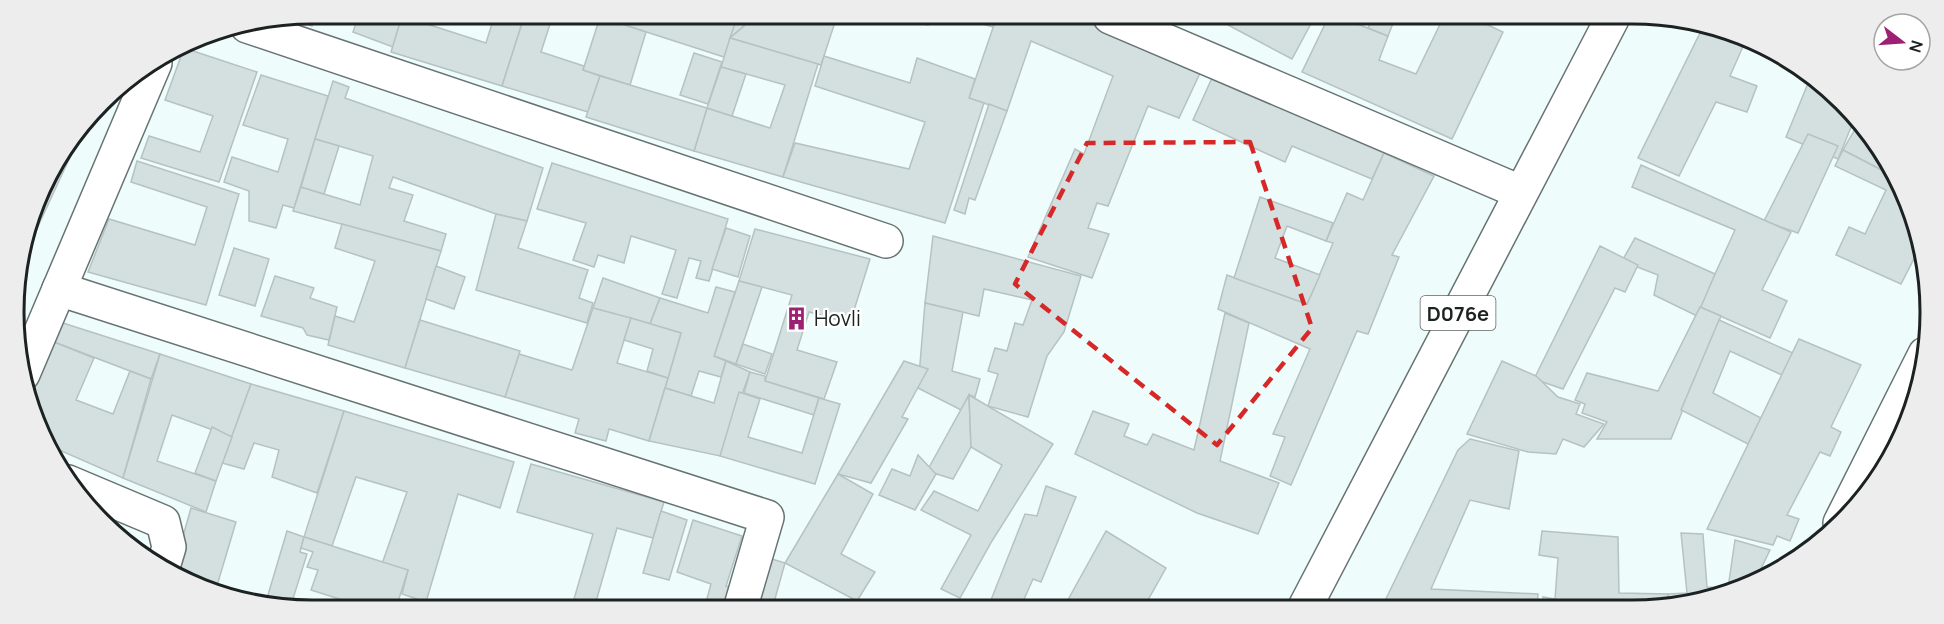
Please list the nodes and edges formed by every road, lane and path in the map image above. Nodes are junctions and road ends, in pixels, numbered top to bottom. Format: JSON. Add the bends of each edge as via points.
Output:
{"nodes":[{"id":1,"x":1126,"y":24,"type":"edge"},
{"id":2,"x":1609,"y":24,"type":"edge"},
{"id":3,"x":258,"y":30,"type":"edge"},
{"id":4,"x":150,"y":74,"type":"edge"},
{"id":5,"x":1520,"y":192,"type":"junction"},
{"id":6,"x":886,"y":241,"type":"dead end"},
{"id":7,"x":59,"y":289,"type":"junction"},
{"id":8,"x":28,"y":361,"type":"edge"},
{"id":9,"x":1911,"y":382,"type":"edge"},
{"id":10,"x":86,"y":489,"type":"edge"},
{"id":11,"x":1854,"y":495,"type":"edge"},
{"id":12,"x":165,"y":559,"type":"edge"},
{"id":13,"x":743,"y":600,"type":"edge"},
{"id":14,"x":1309,"y":600,"type":"edge"}],
"edges":[{"from":1,"to":5,"type":"street"},
{"from":2,"to":5,"type":"street","number":"D076e"},
{"from":3,"to":6,"type":"street"},
{"from":4,"to":7,"type":"street"},
{"from":5,"to":14,"type":"street","number":"D076e"},
{"from":7,"to":8,"type":"street"},
{"from":7,"to":13,"type":"street","via":[[767,517]]},
{"from":9,"to":11,"type":"street"},
{"from":10,"to":12,"type":"street","via":[[164,522],[169,547]]}]}
